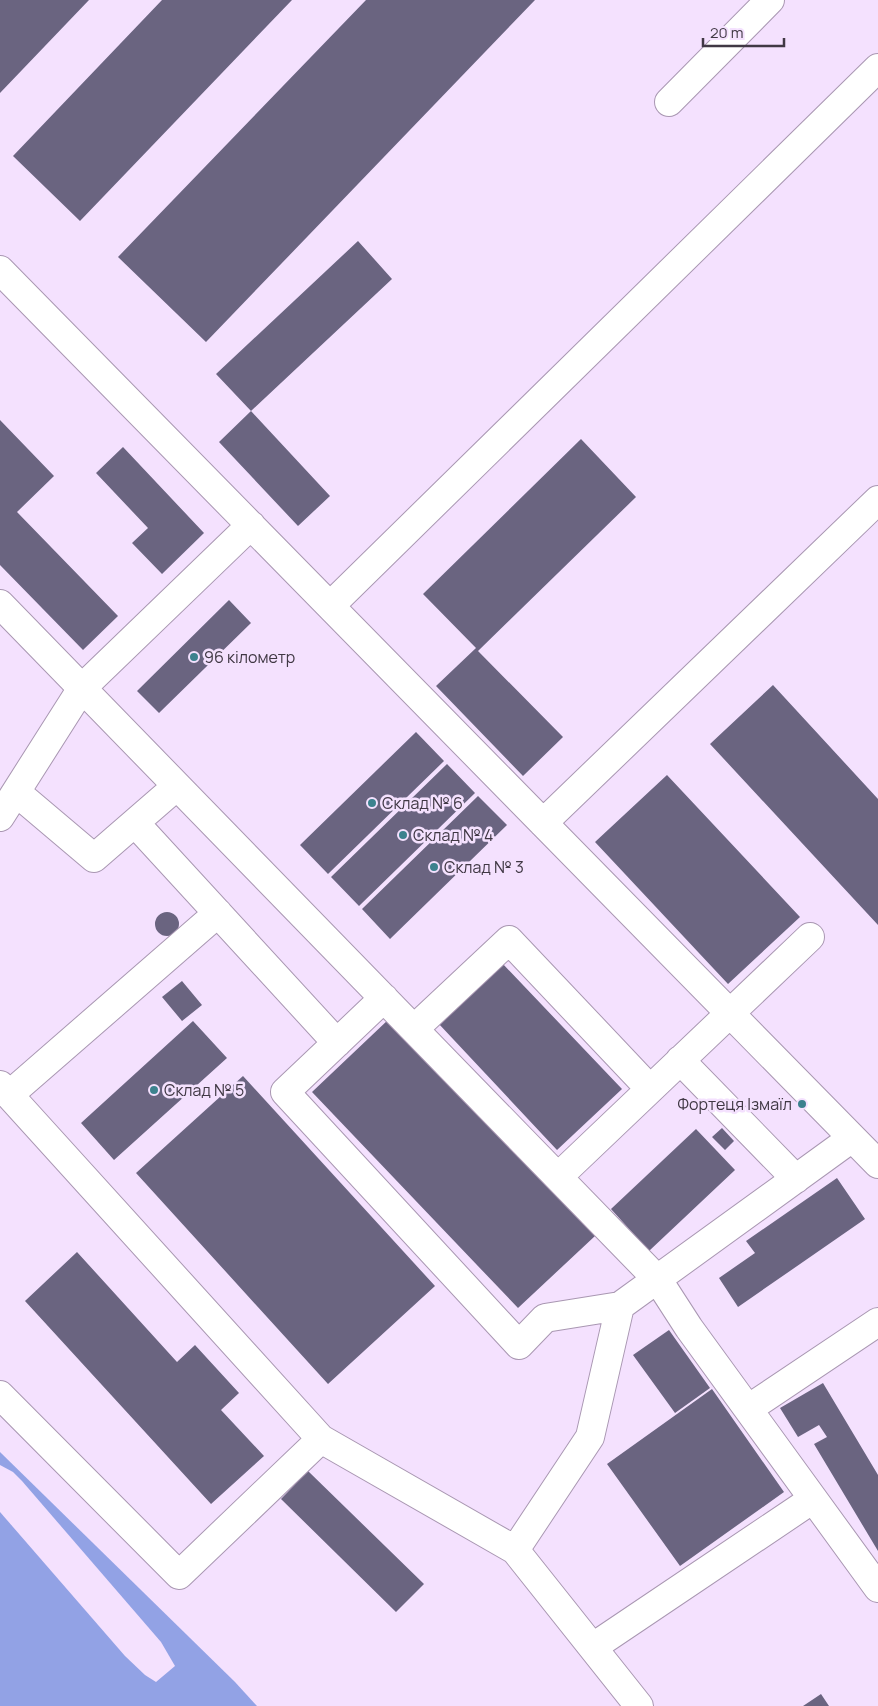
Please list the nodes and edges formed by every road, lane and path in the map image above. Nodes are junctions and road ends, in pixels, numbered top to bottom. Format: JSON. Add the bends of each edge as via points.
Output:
{"nodes":[{"id":1,"x":770,"y":0,"type":"edge"},
{"id":2,"x":878,"y":68,"type":"edge"},
{"id":3,"x":670,"y":102,"type":"dead end"},
{"id":4,"x":0,"y":270,"type":"edge"},
{"id":5,"x":878,"y":500,"type":"edge"},
{"id":6,"x":251,"y":526,"type":"junction"},
{"id":7,"x":0,"y":604,"type":"edge"},
{"id":8,"x":330,"y":606,"type":"junction"},
{"id":9,"x":82,"y":688,"type":"junction"},
{"id":10,"x":177,"y":786,"type":"junction"},
{"id":11,"x":16,"y":792,"type":"junction"},
{"id":12,"x":0,"y":818,"type":"edge"},
{"id":13,"x":135,"y":823,"type":"junction"},
{"id":14,"x":543,"y":823,"type":"junction"},
{"id":15,"x":218,"y":913,"type":"junction"},
{"id":16,"x":810,"y":937,"type":"dead end"},
{"id":17,"x":384,"y":998,"type":"junction"},
{"id":18,"x":730,"y":1013,"type":"junction"},
{"id":19,"x":414,"y":1029,"type":"junction"},
{"id":20,"x":337,"y":1043,"type":"junction"},
{"id":21,"x":680,"y":1060,"type":"junction"},
{"id":22,"x":650,"y":1089,"type":"junction"},
{"id":23,"x":5,"y":1090,"type":"edge"},
{"id":24,"x":852,"y":1138,"type":"junction"},
{"id":25,"x":878,"y":1164,"type":"edge"},
{"id":26,"x":558,"y":1177,"type":"junction"},
{"id":27,"x":796,"y":1178,"type":"junction"},
{"id":28,"x":658,"y":1280,"type":"junction"},
{"id":29,"x":620,"y":1306,"type":"junction"},
{"id":30,"x":878,"y":1322,"type":"edge"},
{"id":31,"x":0,"y":1395,"type":"edge"},
{"id":32,"x":748,"y":1409,"type":"junction"},
{"id":33,"x":321,"y":1439,"type":"junction"},
{"id":34,"x":813,"y":1499,"type":"junction"},
{"id":35,"x":515,"y":1550,"type":"junction"},
{"id":36,"x":878,"y":1588,"type":"edge"},
{"id":37,"x":593,"y":1647,"type":"junction"},
{"id":38,"x":639,"y":1706,"type":"edge"}],
"edges":[{"from":1,"to":3,"type":"street"},
{"from":2,"to":8,"type":"street"},
{"from":4,"to":6,"type":"street"},
{"from":5,"to":14,"type":"street"},
{"from":6,"to":8,"type":"street"},
{"from":6,"to":9,"type":"street"},
{"from":7,"to":9,"type":"street"},
{"from":8,"to":14,"type":"street"},
{"from":9,"to":10,"type":"street"},
{"from":9,"to":11,"type":"street"},
{"from":10,"to":13,"type":"street"},
{"from":10,"to":17,"type":"street"},
{"from":11,"to":12,"type":"street"},
{"from":11,"to":13,"type":"street","via":[[94,858]]},
{"from":13,"to":15,"type":"street"},
{"from":14,"to":18,"type":"street"},
{"from":15,"to":20,"type":"street"},
{"from":15,"to":23,"type":"street"},
{"from":16,"to":18,"type":"street"},
{"from":17,"to":19,"type":"street"},
{"from":17,"to":20,"type":"street"},
{"from":18,"to":21,"type":"street"},
{"from":18,"to":24,"type":"street"},
{"from":19,"to":22,"type":"street","via":[[509,940]]},
{"from":19,"to":26,"type":"street"},
{"from":20,"to":29,"type":"street","via":[[285,1092],[519,1345],[545,1318]]},
{"from":21,"to":22,"type":"street"},
{"from":21,"to":27,"type":"street"},
{"from":22,"to":26,"type":"street"},
{"from":23,"to":33,"type":"street"},
{"from":24,"to":25,"type":"street"},
{"from":24,"to":27,"type":"street"},
{"from":26,"to":28,"type":"street"},
{"from":27,"to":28,"type":"street"},
{"from":28,"to":29,"type":"street"},
{"from":28,"to":32,"type":"street"},
{"from":29,"to":35,"type":"street","via":[[590,1437]]},
{"from":30,"to":32,"type":"street"},
{"from":31,"to":33,"type":"street","via":[[178,1575]]},
{"from":32,"to":34,"type":"street"},
{"from":33,"to":35,"type":"street"},
{"from":34,"to":36,"type":"street"},
{"from":34,"to":37,"type":"street"},
{"from":35,"to":37,"type":"street"},
{"from":37,"to":38,"type":"street"}]}
